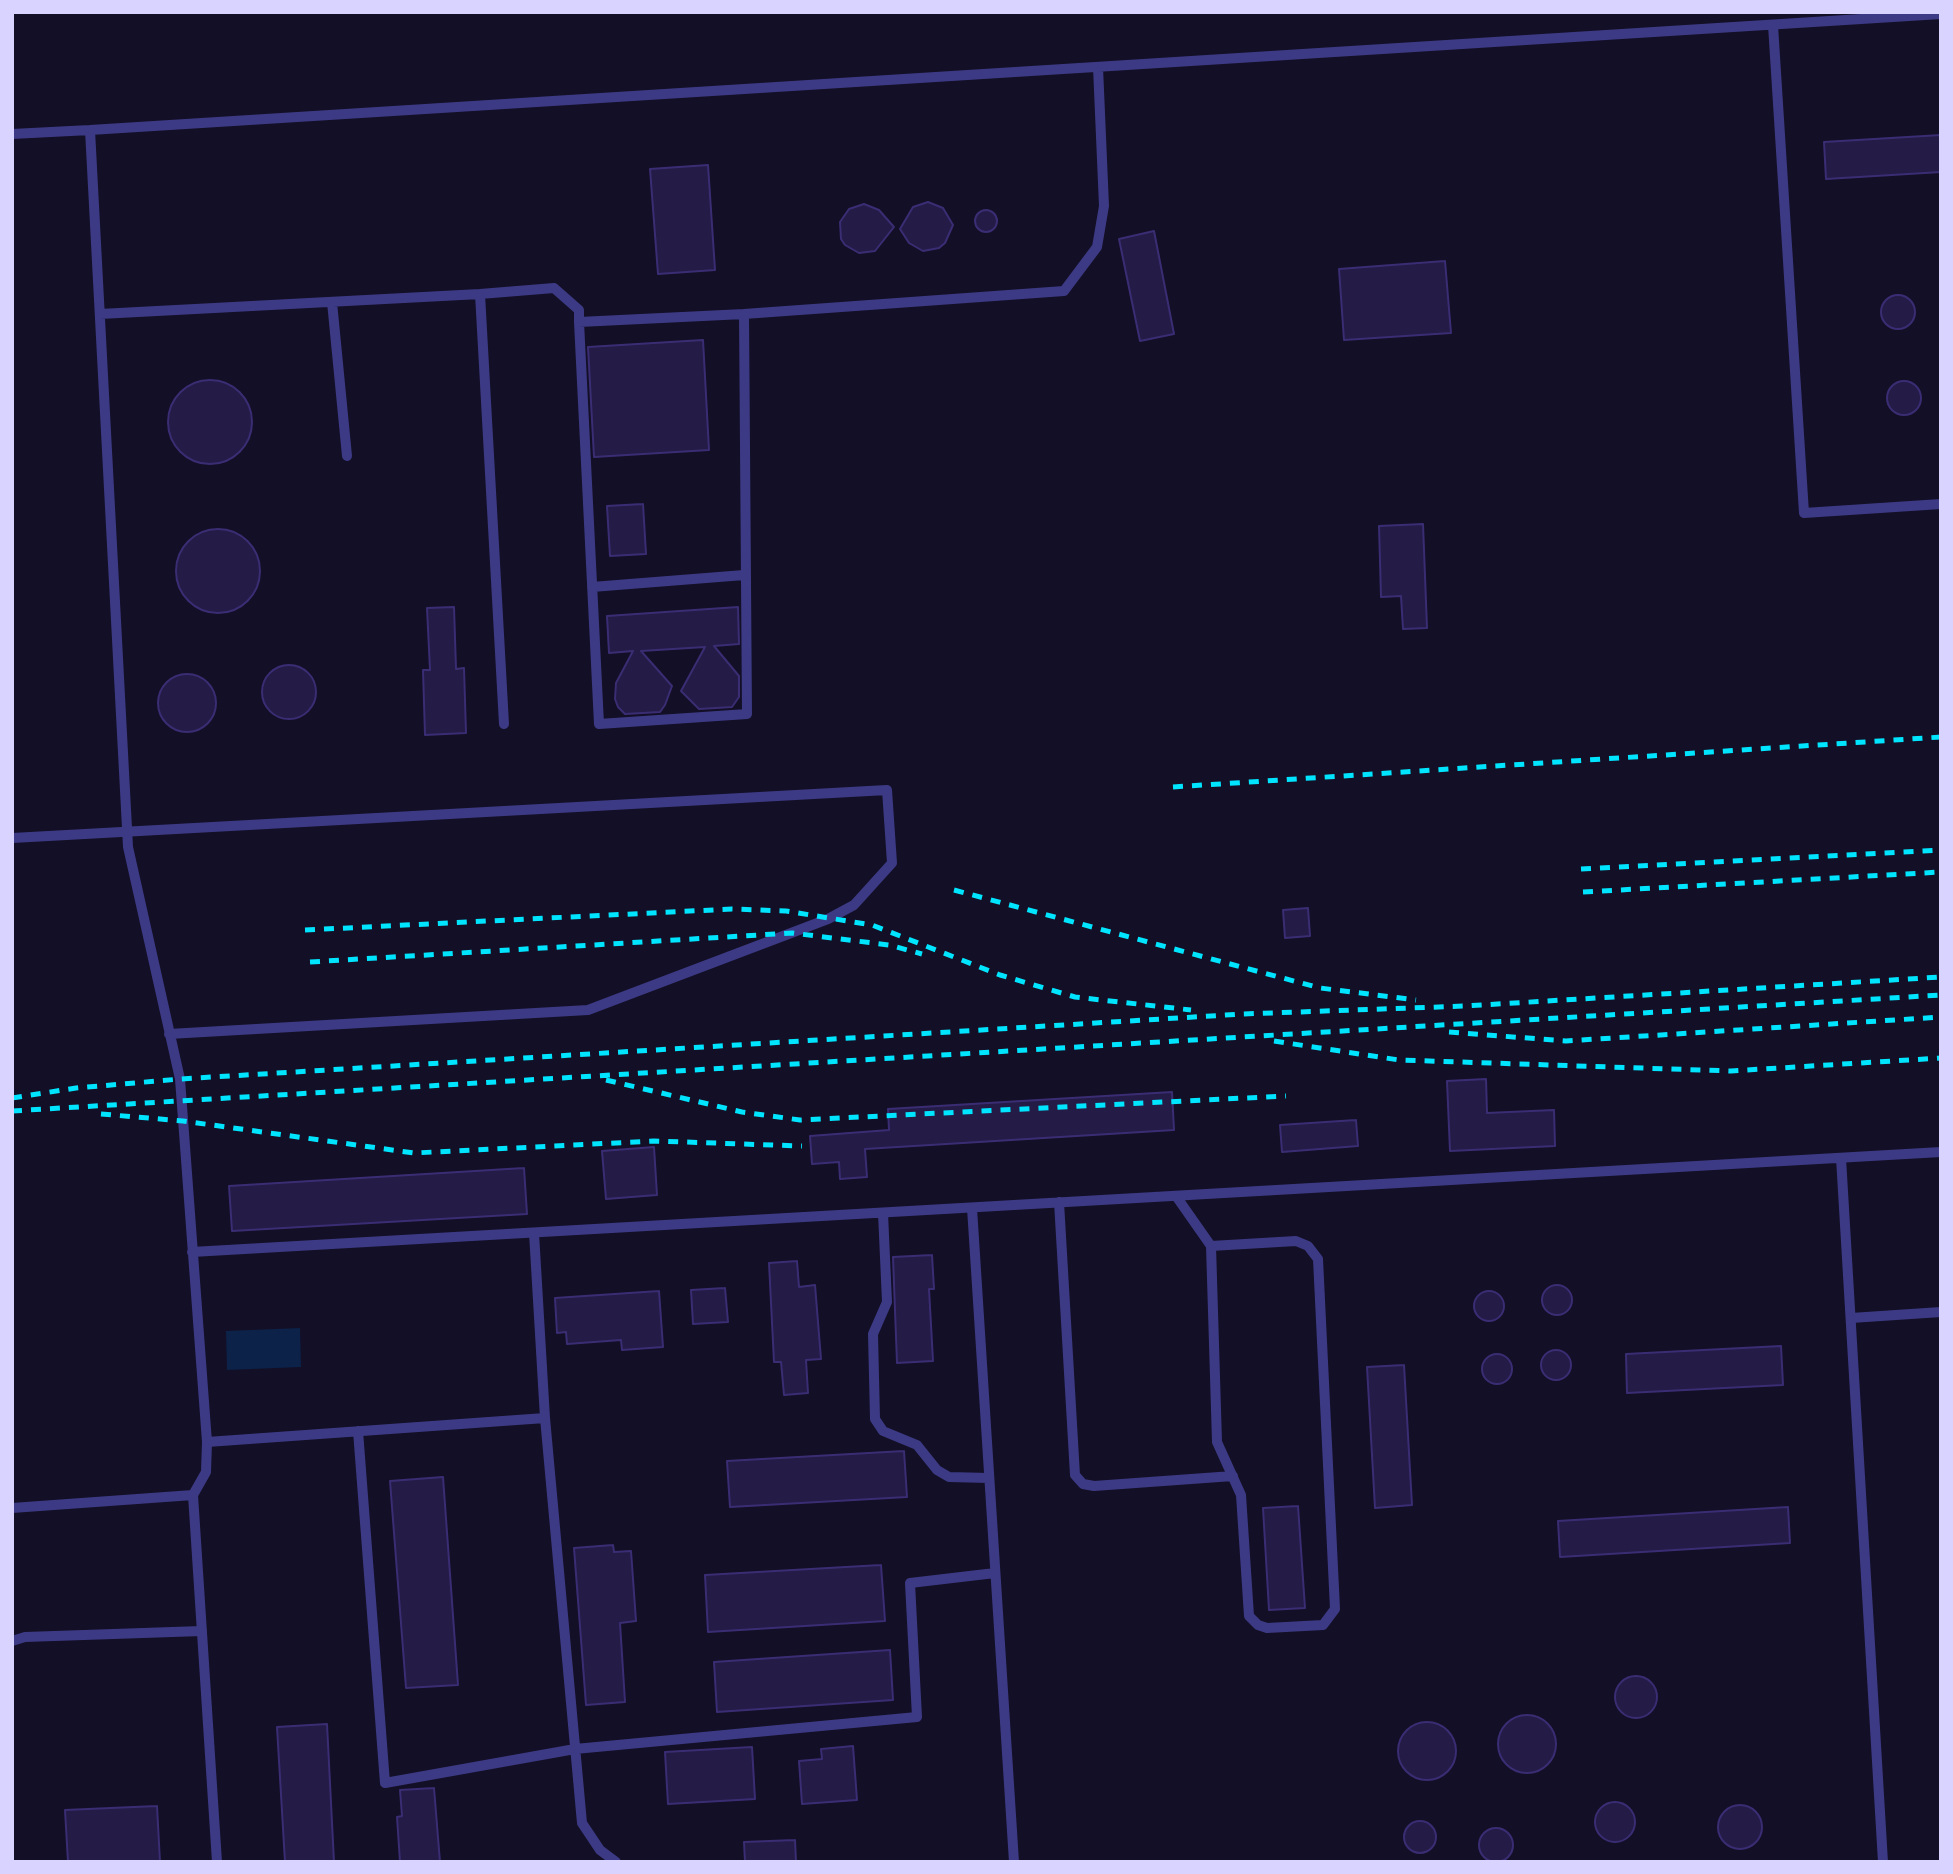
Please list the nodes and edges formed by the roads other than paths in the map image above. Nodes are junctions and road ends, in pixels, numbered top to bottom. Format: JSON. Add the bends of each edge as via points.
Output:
{"nodes":[{"id":1,"x":1941,"y":14,"type":"edge"},
{"id":2,"x":1773,"y":25,"type":"junction"},
{"id":3,"x":1098,"y":67,"type":"junction"},
{"id":4,"x":90,"y":130,"type":"junction"},
{"id":5,"x":12,"y":134,"type":"edge"},
{"id":6,"x":480,"y":293,"type":"junction"},
{"id":7,"x":332,"y":302,"type":"junction"},
{"id":8,"x":100,"y":314,"type":"junction"},
{"id":9,"x":744,"y":314,"type":"junction"},
{"id":10,"x":579,"y":322,"type":"junction"},
{"id":11,"x":347,"y":456,"type":"dead end"},
{"id":12,"x":1941,"y":504,"type":"edge"},
{"id":13,"x":744,"y":575,"type":"junction"},
{"id":14,"x":592,"y":587,"type":"junction"},
{"id":15,"x":504,"y":724,"type":"dead end"},
{"id":16,"x":127,"y":832,"type":"junction"},
{"id":17,"x":12,"y":838,"type":"edge"},
{"id":18,"x":169,"y":1034,"type":"junction"},
{"id":19,"x":1941,"y":1152,"type":"edge"},
{"id":20,"x":1841,"y":1158,"type":"junction"},
{"id":21,"x":1176,"y":1196,"type":"junction"},
{"id":22,"x":1059,"y":1202,"type":"junction"},
{"id":23,"x":972,"y":1208,"type":"junction"},
{"id":24,"x":883,"y":1213,"type":"junction"},
{"id":25,"x":534,"y":1233,"type":"junction"},
{"id":26,"x":1211,"y":1247,"type":"junction"},
{"id":27,"x":192,"y":1252,"type":"junction"},
{"id":28,"x":1941,"y":1312,"type":"edge"},
{"id":29,"x":1851,"y":1318,"type":"junction"},
{"id":30,"x":545,"y":1418,"type":"junction"},
{"id":31,"x":358,"y":1431,"type":"junction"},
{"id":32,"x":207,"y":1442,"type":"junction"},
{"id":33,"x":1233,"y":1476,"type":"junction"},
{"id":34,"x":989,"y":1478,"type":"junction"},
{"id":35,"x":193,"y":1495,"type":"junction"},
{"id":36,"x":12,"y":1508,"type":"edge"},
{"id":37,"x":995,"y":1573,"type":"junction"},
{"id":38,"x":202,"y":1631,"type":"junction"},
{"id":39,"x":12,"y":1642,"type":"edge"},
{"id":40,"x":575,"y":1749,"type":"junction"},
{"id":41,"x":218,"y":1862,"type":"edge"},
{"id":42,"x":616,"y":1862,"type":"edge"},
{"id":43,"x":1014,"y":1862,"type":"edge"},
{"id":44,"x":1883,"y":1862,"type":"edge"}],
"edges":[{"from":1,"to":2,"type":"lane"},
{"from":2,"to":3,"type":"lane"},
{"from":2,"to":12,"type":"lane","via":[[1804,513]]},
{"from":3,"to":4,"type":"lane"},
{"from":3,"to":9,"type":"lane","via":[[1104,206],[1097,247],[1064,291]]},
{"from":4,"to":5,"type":"lane"},
{"from":4,"to":8,"type":"lane"},
{"from":6,"to":7,"type":"lane"},
{"from":6,"to":10,"type":"lane","via":[[554,288],[579,310]]},
{"from":6,"to":15,"type":"lane"},
{"from":7,"to":8,"type":"lane"},
{"from":7,"to":11,"type":"lane"},
{"from":8,"to":16,"type":"lane"},
{"from":9,"to":10,"type":"lane"},
{"from":9,"to":13,"type":"lane"},
{"from":10,"to":14,"type":"lane"},
{"from":13,"to":14,"type":"lane"},
{"from":13,"to":14,"type":"lane","via":[[747,714],[599,724]]},
{"from":16,"to":17,"type":"lane"},
{"from":16,"to":18,"type":"lane"},
{"from":16,"to":18,"type":"lane","via":[[887,790],[892,863],[854,905],[588,1010]]},
{"from":18,"to":27,"type":"lane","via":[[180,1079]]},
{"from":19,"to":20,"type":"lane"},
{"from":20,"to":21,"type":"lane"},
{"from":20,"to":29,"type":"lane"},
{"from":21,"to":22,"type":"lane"},
{"from":21,"to":26,"type":"lane"},
{"from":22,"to":23,"type":"lane"},
{"from":22,"to":33,"type":"lane","via":[[1075,1475],[1083,1484],[1094,1486]]},
{"from":23,"to":24,"type":"lane"},
{"from":23,"to":34,"type":"lane"},
{"from":24,"to":25,"type":"lane"},
{"from":24,"to":34,"type":"lane","via":[[887,1302],[873,1334],[875,1419],[883,1431],[917,1445],[937,1470],[949,1477]]},
{"from":25,"to":27,"type":"lane"},
{"from":25,"to":30,"type":"lane"},
{"from":26,"to":33,"type":"lane","via":[[1217,1442]]},
{"from":26,"to":33,"type":"lane","via":[[1296,1241],[1308,1246],[1318,1259],[1335,1609],[1323,1625],[1267,1628],[1249,1616],[1241,1495]]},
{"from":27,"to":32,"type":"lane"},
{"from":28,"to":29,"type":"lane"},
{"from":29,"to":44,"type":"lane"},
{"from":30,"to":31,"type":"lane"},
{"from":30,"to":40,"type":"lane"},
{"from":31,"to":32,"type":"lane"},
{"from":31,"to":40,"type":"lane","via":[[385,1783]]},
{"from":32,"to":35,"type":"lane","via":[[206,1472]]},
{"from":34,"to":37,"type":"lane"},
{"from":35,"to":36,"type":"lane"},
{"from":35,"to":38,"type":"lane"},
{"from":37,"to":40,"type":"lane","via":[[910,1583],[917,1717]]},
{"from":37,"to":43,"type":"lane"},
{"from":38,"to":39,"type":"lane","via":[[25,1637]]},
{"from":38,"to":41,"type":"lane"},
{"from":40,"to":42,"type":"lane","via":[[582,1823],[600,1850]]}]}
